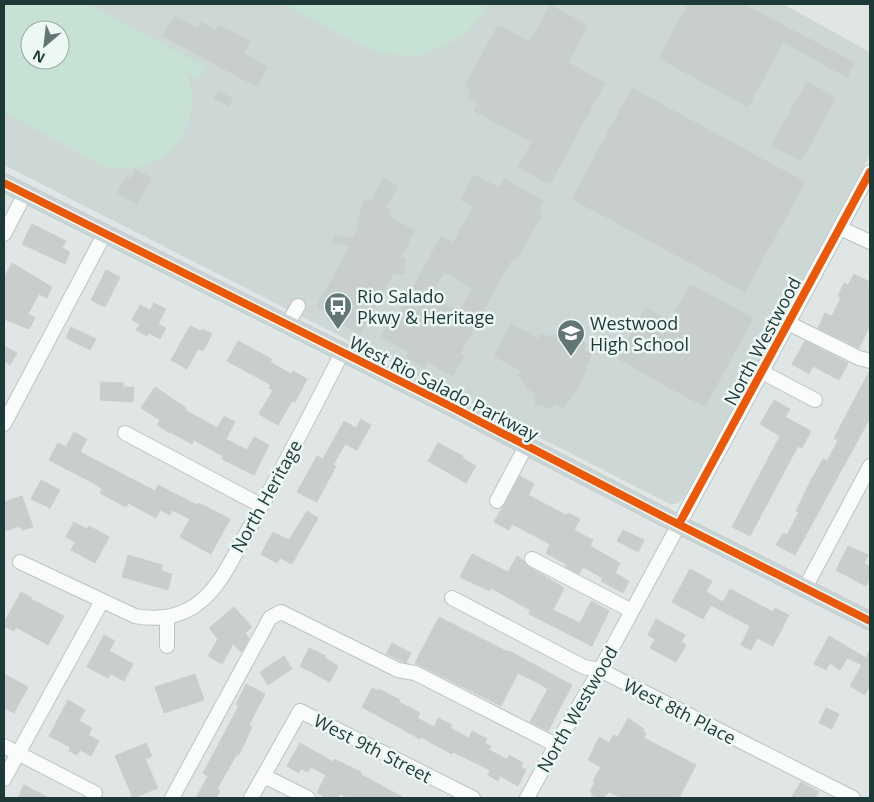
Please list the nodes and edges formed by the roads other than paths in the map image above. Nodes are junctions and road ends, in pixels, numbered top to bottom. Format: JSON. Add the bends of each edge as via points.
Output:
{"nodes":[{"id":1,"x":870,"y":172,"type":"edge"},
{"id":2,"x":4,"y":183,"type":"edge"},
{"id":3,"x":25,"y":194,"type":"junction"},
{"id":4,"x":840,"y":228,"type":"junction"},
{"id":5,"x":105,"y":233,"type":"junction"},
{"id":6,"x":4,"y":234,"type":"edge"},
{"id":7,"x":870,"y":242,"type":"edge"},
{"id":8,"x":298,"y":306,"type":"dead end"},
{"id":9,"x":788,"y":323,"type":"junction"},
{"id":10,"x":287,"y":325,"type":"junction"},
{"id":11,"x":342,"y":353,"type":"junction"},
{"id":12,"x":870,"y":361,"type":"edge"},
{"id":13,"x":762,"y":372,"type":"junction"},
{"id":14,"x":815,"y":400,"type":"dead end"},
{"id":15,"x":4,"y":424,"type":"edge"},
{"id":16,"x":125,"y":433,"type":"dead end"},
{"id":17,"x":526,"y":446,"type":"junction"},
{"id":18,"x":870,"y":468,"type":"edge"},
{"id":19,"x":497,"y":501,"type":"dead end"},
{"id":20,"x":262,"y":506,"type":"junction"},
{"id":21,"x":680,"y":524,"type":"junction"},
{"id":22,"x":532,"y":559,"type":"dead end"},
{"id":23,"x":20,"y":562,"type":"dead end"},
{"id":24,"x":806,"y":588,"type":"junction"},
{"id":25,"x":452,"y":598,"type":"dead end"},
{"id":26,"x":102,"y":601,"type":"junction"},
{"id":27,"x":632,"y":611,"type":"junction"},
{"id":28,"x":167,"y":618,"type":"junction"},
{"id":29,"x":870,"y":621,"type":"edge"},
{"id":30,"x":167,"y":646,"type":"dead end"},
{"id":31,"x":600,"y":670,"type":"junction"},
{"id":32,"x":556,"y":745,"type":"junction"},
{"id":33,"x":4,"y":746,"type":"edge"},
{"id":34,"x":18,"y":753,"type":"junction"},
{"id":35,"x":264,"y":776,"type":"junction"},
{"id":36,"x":4,"y":779,"type":"edge"},
{"id":37,"x":95,"y":793,"type":"dead end"},
{"id":38,"x":846,"y":797,"type":"edge"},
{"id":39,"x":172,"y":798,"type":"edge"},
{"id":40,"x":251,"y":798,"type":"edge"},
{"id":41,"x":308,"y":798,"type":"edge"},
{"id":42,"x":473,"y":798,"type":"edge"},
{"id":43,"x":527,"y":798,"type":"edge"}],
"edges":[{"from":1,"to":4,"type":"street","name":"North Westwood"},
{"from":2,"to":3,"type":"main road","name":"West Rio Salado Parkway"},
{"from":3,"to":5,"type":"main road","name":"West Rio Salado Parkway"},
{"from":3,"to":6,"type":"street"},
{"from":4,"to":7,"type":"street"},
{"from":4,"to":9,"type":"street","name":"North Westwood"},
{"from":5,"to":10,"type":"main road","name":"West Rio Salado Parkway"},
{"from":5,"to":15,"type":"street"},
{"from":8,"to":10,"type":"street"},
{"from":9,"to":12,"type":"street"},
{"from":9,"to":13,"type":"street","name":"North Westwood"},
{"from":10,"to":11,"type":"main road","name":"West Rio Salado Parkway"},
{"from":11,"to":17,"type":"main road","name":"West Rio Salado Parkway"},
{"from":11,"to":20,"type":"street","name":"North Heritage"},
{"from":13,"to":14,"type":"street"},
{"from":13,"to":21,"type":"street","name":"North Westwood"},
{"from":16,"to":20,"type":"street"},
{"from":17,"to":19,"type":"street"},
{"from":17,"to":21,"type":"main road","name":"West Rio Salado Parkway"},
{"from":18,"to":24,"type":"street"},
{"from":20,"to":28,"type":"street","name":"North Heritage","via":[[210,593],[183,613]]},
{"from":21,"to":24,"type":"main road","name":"West Rio Salado Parkway"},
{"from":21,"to":27,"type":"street","name":"North Westwood"},
{"from":22,"to":27,"type":"street"},
{"from":23,"to":26,"type":"street","name":"North Heritage"},
{"from":24,"to":29,"type":"main road","name":"West Rio Salado Parkway"},
{"from":25,"to":31,"type":"street","name":"West 8th Place","via":[[584,667]]},
{"from":26,"to":28,"type":"street","name":"North Heritage","via":[[134,616]]},
{"from":26,"to":34,"type":"street"},
{"from":27,"to":31,"type":"street","name":"North Westwood"},
{"from":28,"to":30,"type":"street"},
{"from":31,"to":32,"type":"street","name":"North Westwood"},
{"from":31,"to":38,"type":"street","name":"West 8th Place"},
{"from":32,"to":39,"type":"street","via":[[415,673],[398,670],[281,612],[270,618]]},
{"from":32,"to":43,"type":"street","name":"North Westwood"},
{"from":33,"to":34,"type":"street"},
{"from":34,"to":36,"type":"street"},
{"from":34,"to":37,"type":"street"},
{"from":35,"to":40,"type":"street"},
{"from":35,"to":41,"type":"street"},
{"from":35,"to":42,"type":"street","name":"West 9th Street","via":[[300,711]]}]}
